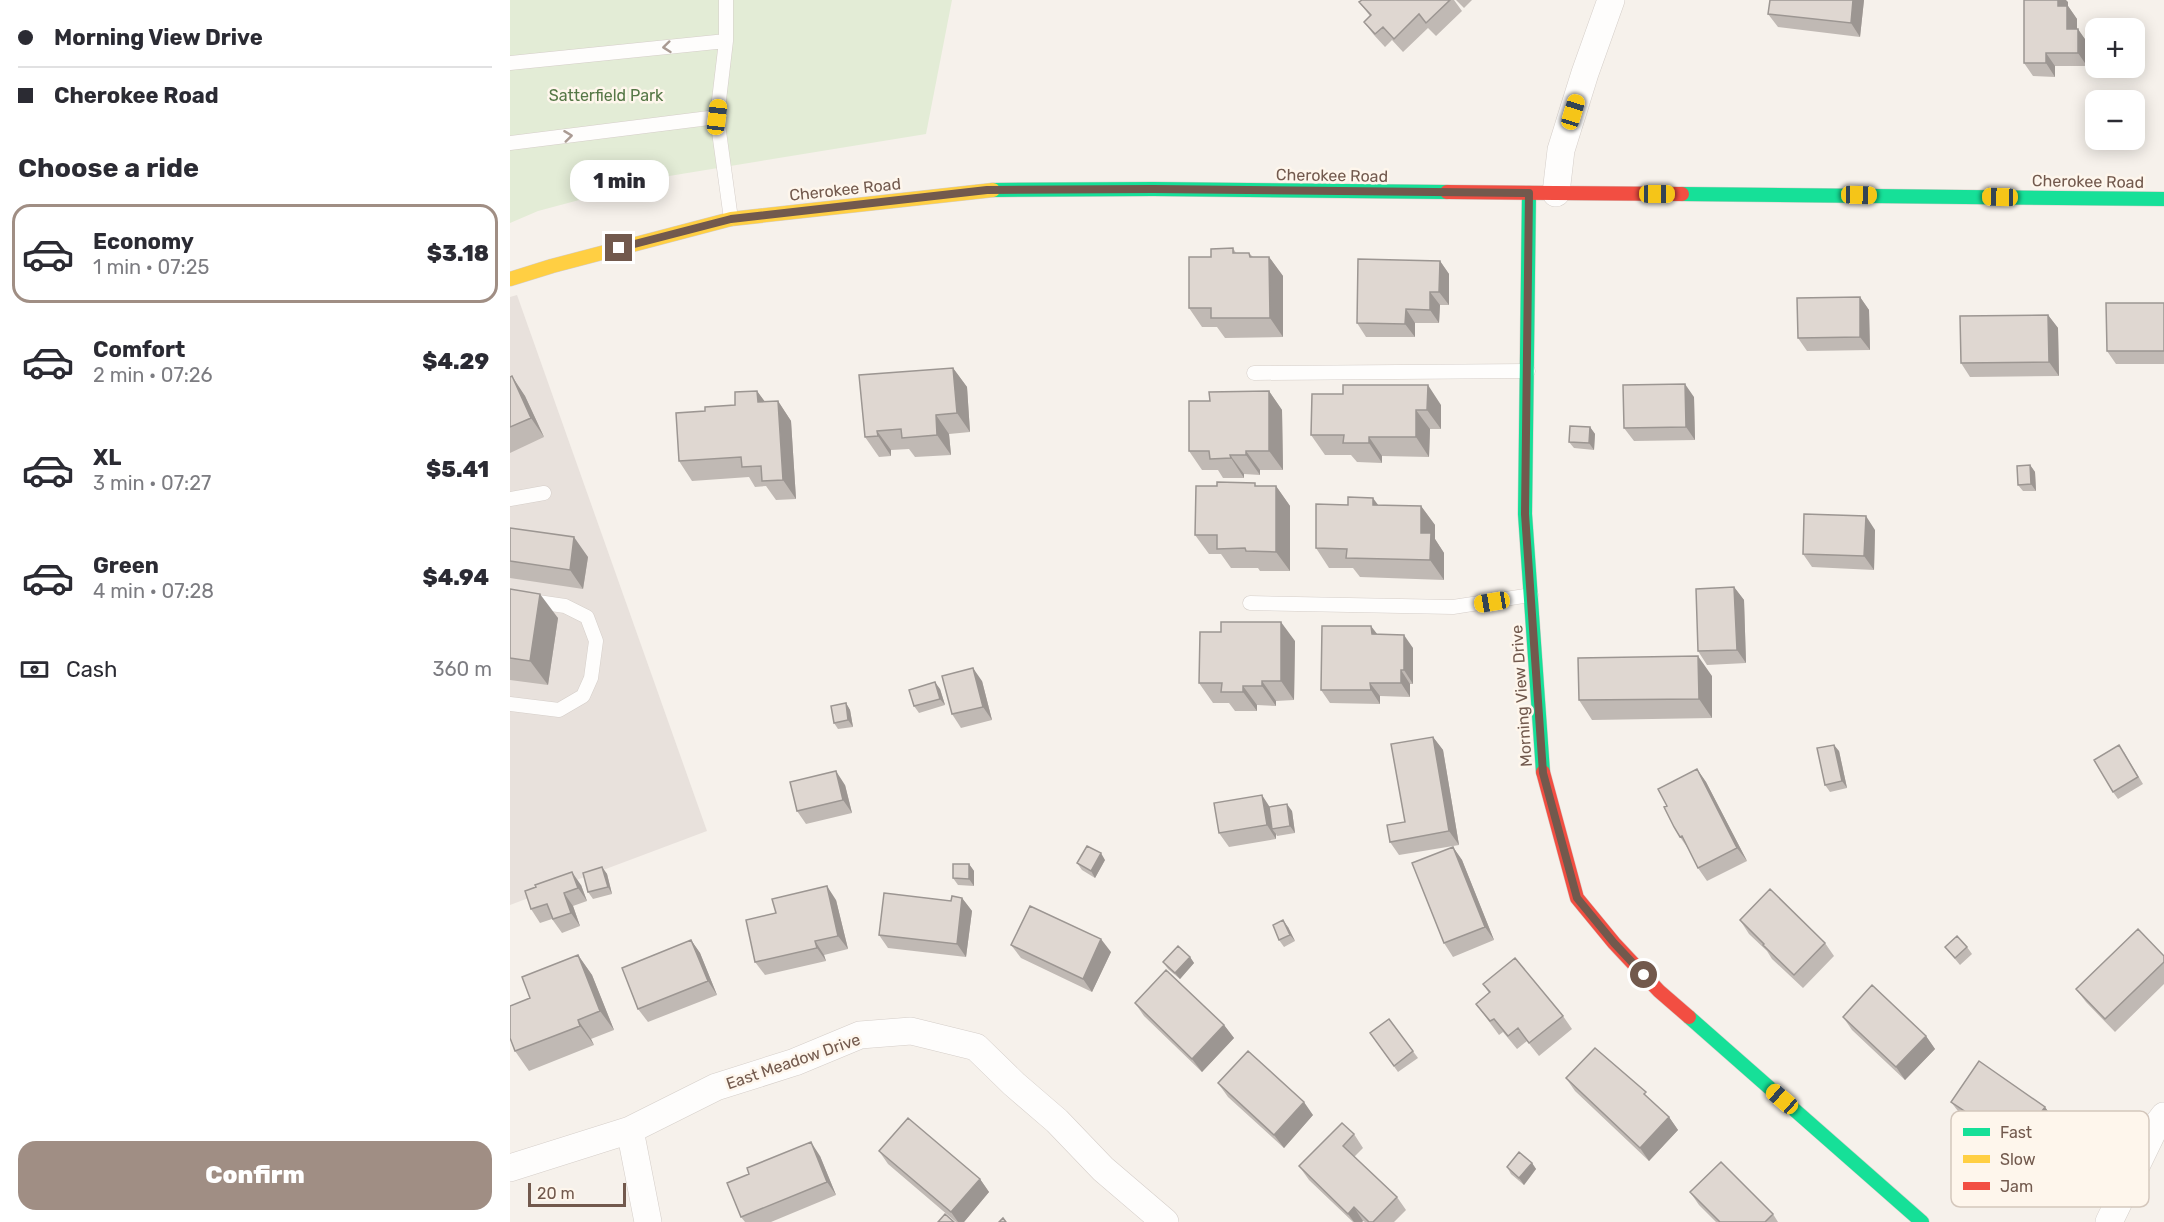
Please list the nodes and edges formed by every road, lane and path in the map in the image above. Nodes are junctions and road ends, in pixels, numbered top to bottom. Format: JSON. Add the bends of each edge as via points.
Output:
{"nodes":[{"id":1,"x":726,"y":0,"type":"edge"},
{"id":2,"x":1611,"y":0,"type":"edge"},
{"id":3,"x":726,"y":40,"type":"junction"},
{"id":4,"x":510,"y":63,"type":"edge"},
{"id":5,"x":717,"y":117,"type":"junction"},
{"id":6,"x":510,"y":143,"type":"edge"},
{"id":7,"x":1542,"y":193,"type":"junction"},
{"id":8,"x":2164,"y":199,"type":"edge"},
{"id":9,"x":731,"y":219,"type":"junction"},
{"id":10,"x":510,"y":279,"type":"edge"},
{"id":11,"x":1528,"y":371,"type":"junction"},
{"id":12,"x":1254,"y":373,"type":"dead end"},
{"id":13,"x":544,"y":493,"type":"dead end"},
{"id":14,"x":510,"y":499,"type":"edge"},
{"id":15,"x":1531,"y":596,"type":"junction"},
{"id":16,"x":510,"y":598,"type":"edge"},
{"id":17,"x":1250,"y":603,"type":"dead end"},
{"id":18,"x":510,"y":704,"type":"edge"},
{"id":19,"x":2164,"y":1116,"type":"edge"},
{"id":20,"x":630,"y":1130,"type":"junction"},
{"id":21,"x":2149,"y":1139,"type":"edge"},
{"id":22,"x":510,"y":1168,"type":"edge"},
{"id":23,"x":2116,"y":1207,"type":"edge"},
{"id":24,"x":648,"y":1222,"type":"edge"},
{"id":25,"x":1165,"y":1222,"type":"edge"},
{"id":26,"x":1922,"y":1222,"type":"edge"},
{"id":27,"x":2109,"y":1222,"type":"edge"}],
"edges":[{"from":1,"to":3,"type":"lane"},
{"from":2,"to":7,"type":"street","via":[[1561,150]]},
{"from":3,"to":4,"type":"lane","one_way":true},
{"from":3,"to":5,"type":"lane"},
{"from":6,"to":5,"type":"lane","one_way":true},
{"from":5,"to":9,"type":"lane"},
{"from":7,"to":8,"type":"main road","name":"Cherokee Road"},
{"from":7,"to":9,"type":"main road","name":"Cherokee Road","via":[[987,190]]},
{"from":7,"to":11,"type":"main road","name":"Morning View Drive"},
{"from":9,"to":10,"type":"main road","name":"Cherokee Road"},
{"from":11,"to":12,"type":"lane"},
{"from":11,"to":15,"type":"main road","name":"Morning View Drive","via":[[1525,514]]},
{"from":13,"to":14,"type":"lane"},
{"from":15,"to":17,"type":"lane","via":[[1453,608]]},
{"from":15,"to":26,"type":"main road","name":"Morning View Drive","via":[[1543,773],[1577,898],[1659,991]]},
{"from":16,"to":18,"type":"lane","via":[[565,606],[587,617],[596,641],[591,678],[582,696],[559,710]]},
{"from":19,"to":21,"type":"street"},
{"from":20,"to":22,"type":"street","name":"East Meadow Drive"},
{"from":20,"to":24,"type":"street"},
{"from":20,"to":25,"type":"street","name":"East Meadow Drive","via":[[717,1087],[795,1062],[860,1035],[911,1031],[976,1047],[1057,1121],[1102,1169]]},
{"from":23,"to":27,"type":"street"}]}
